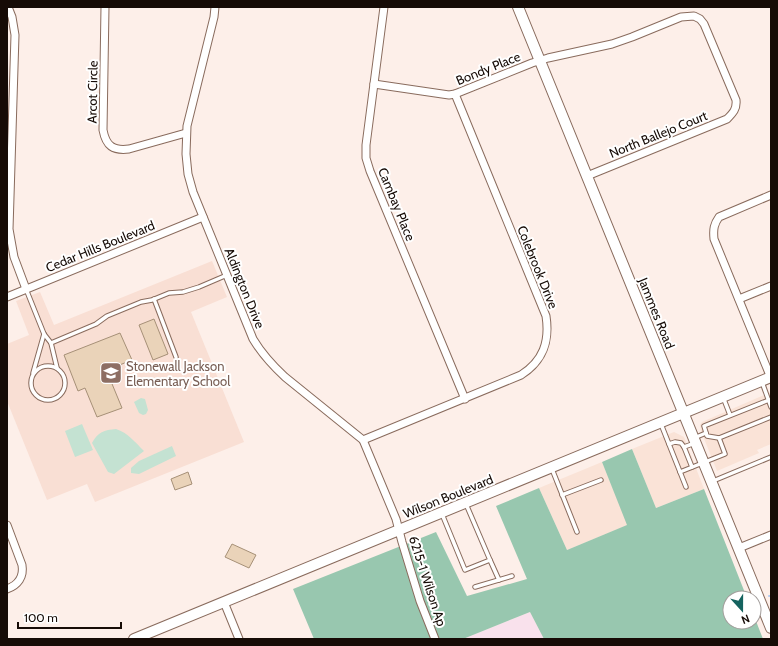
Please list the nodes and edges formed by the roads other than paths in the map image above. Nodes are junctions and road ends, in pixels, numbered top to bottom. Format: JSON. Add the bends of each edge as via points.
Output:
{"nodes":[{"id":1,"x":8,"y":7,"type":"edge"},
{"id":2,"x":105,"y":7,"type":"edge"},
{"id":3,"x":215,"y":7,"type":"edge"},
{"id":4,"x":384,"y":7,"type":"edge"},
{"id":5,"x":518,"y":7,"type":"edge"},
{"id":6,"x":540,"y":60,"type":"junction"},
{"id":7,"x":374,"y":84,"type":"junction"},
{"id":8,"x":456,"y":94,"type":"junction"},
{"id":9,"x":735,"y":111,"type":"joint"},
{"id":10,"x":186,"y":134,"type":"junction"},
{"id":11,"x":587,"y":176,"type":"junction"},
{"id":12,"x":771,"y":195,"type":"edge"},
{"id":13,"x":203,"y":217,"type":"junction"},
{"id":14,"x":227,"y":275,"type":"junction"},
{"id":15,"x":771,"y":286,"type":"edge"},
{"id":16,"x":26,"y":289,"type":"junction"},
{"id":17,"x":7,"y":297,"type":"edge"},
{"id":18,"x":154,"y":299,"type":"junction"},
{"id":19,"x":739,"y":299,"type":"junction"},
{"id":20,"x":44,"y":334,"type":"junction"},
{"id":21,"x":51,"y":343,"type":"junction"},
{"id":22,"x":176,"y":357,"type":"dead end"},
{"id":23,"x":57,"y":368,"type":"junction"},
{"id":24,"x":32,"y":376,"type":"junction"},
{"id":25,"x":768,"y":379,"type":"edge"},
{"id":26,"x":723,"y":397,"type":"junction"},
{"id":27,"x":465,"y":399,"type":"junction"},
{"id":28,"x":769,"y":400,"type":"junction"},
{"id":29,"x":771,"y":407,"type":"edge"},
{"id":30,"x":684,"y":413,"type":"junction"},
{"id":31,"x":730,"y":415,"type":"junction"},
{"id":32,"x":771,"y":417,"type":"edge"},
{"id":33,"x":661,"y":423,"type":"junction"},
{"id":34,"x":706,"y":433,"type":"junction"},
{"id":35,"x":719,"y":438,"type":"junction"},
{"id":36,"x":363,"y":440,"type":"junction"},
{"id":37,"x":695,"y":440,"type":"junction"},
{"id":38,"x":669,"y":444,"type":"junction"},
{"id":39,"x":684,"y":448,"type":"junction"},
{"id":40,"x":771,"y":457,"type":"edge"},
{"id":41,"x":704,"y":462,"type":"junction"},
{"id":42,"x":692,"y":467,"type":"junction"},
{"id":43,"x":552,"y":468,"type":"junction"},
{"id":44,"x":680,"y":472,"type":"junction"},
{"id":45,"x":601,"y":480,"type":"dead end"},
{"id":46,"x":712,"y":482,"type":"junction"},
{"id":47,"x":686,"y":487,"type":"dead end"},
{"id":48,"x":562,"y":495,"type":"junction"},
{"id":49,"x":465,"y":503,"type":"junction"},
{"id":50,"x":441,"y":513,"type":"junction"},
{"id":51,"x":7,"y":525,"type":"edge"},
{"id":52,"x":399,"y":530,"type":"junction"},
{"id":53,"x":577,"y":532,"type":"dead end"},
{"id":54,"x":771,"y":535,"type":"edge"},
{"id":55,"x":739,"y":548,"type":"junction"},
{"id":56,"x":490,"y":560,"type":"junction"},
{"id":57,"x":512,"y":576,"type":"dead end"},
{"id":58,"x":499,"y":580,"type":"junction"},
{"id":59,"x":475,"y":587,"type":"dead end"},
{"id":60,"x":7,"y":589,"type":"edge"},
{"id":61,"x":224,"y":602,"type":"junction"},
{"id":62,"x":771,"y":628,"type":"edge"},
{"id":63,"x":134,"y":639,"type":"edge"},
{"id":64,"x":239,"y":639,"type":"edge"},
{"id":65,"x":435,"y":639,"type":"edge"}],
"edges":[{"from":1,"to":16,"type":"street","via":[[15,35],[9,229],[14,257]]},
{"from":2,"to":10,"type":"street","name":"Arcot Circle","via":[[103,130],[107,143],[120,150],[129,149]]},
{"from":3,"to":10,"type":"street","name":"Aldington Drive"},
{"from":4,"to":7,"type":"street","name":"Cambay Place"},
{"from":5,"to":6,"type":"main road","name":"Jammes Road"},
{"from":6,"to":8,"type":"street","name":"Bondy Place"},
{"from":6,"to":9,"type":"street","name":"Bondy Place","via":[[612,44],[681,17],[694,16],[704,24],[736,100]]},
{"from":6,"to":11,"type":"main road","name":"Jammes Road"},
{"from":7,"to":8,"type":"street","name":"Bondy Place"},
{"from":7,"to":27,"type":"street","name":"Cambay Place","via":[[366,158]]},
{"from":8,"to":27,"type":"street","name":"Colebrook Drive","via":[[546,316],[548,328],[544,349],[530,369]]},
{"from":9,"to":11,"type":"street","name":"North Ballejo Court","via":[[727,119]]},
{"from":10,"to":13,"type":"street","name":"Aldington Drive","via":[[188,174]]},
{"from":11,"to":30,"type":"main road","name":"Jammes Road"},
{"from":12,"to":19,"type":"street","via":[[727,213],[719,217],[715,223],[714,238]]},
{"from":13,"to":14,"type":"street","name":"Aldington Drive"},
{"from":13,"to":16,"type":"street","name":"Cedar Hills Boulevard"},
{"from":14,"to":18,"type":"lane","via":[[199,287]]},
{"from":14,"to":36,"type":"street","name":"Aldington Drive","via":[[253,339],[265,357],[285,377]]},
{"from":15,"to":19,"type":"street"},
{"from":16,"to":17,"type":"street","name":"Cedar Hills Boulevard"},
{"from":16,"to":20,"type":"lane"},
{"from":18,"to":21,"type":"lane","via":[[107,316],[96,324]]},
{"from":18,"to":22,"type":"lane"},
{"from":19,"to":25,"type":"street"},
{"from":20,"to":21,"type":"lane"},
{"from":20,"to":24,"type":"lane"},
{"from":21,"to":23,"type":"lane"},
{"from":23,"to":24,"type":"lane","via":[[46,366]]},
{"from":23,"to":24,"type":"lane","via":[[64,377],[65,388],[63,393],[54,399],[43,400],[34,393],[30,382]]},
{"from":25,"to":26,"type":"main road","name":"Wilson Boulevard"},
{"from":25,"to":28,"type":"lane"},
{"from":26,"to":30,"type":"main road","name":"Wilson Boulevard"},
{"from":26,"to":31,"type":"lane"},
{"from":27,"to":36,"type":"street","name":"Colebrook Drive"},
{"from":28,"to":29,"type":"lane"},
{"from":28,"to":31,"type":"lane"},
{"from":30,"to":33,"type":"main road","name":"Wilson Boulevard"},
{"from":30,"to":37,"type":"main road","name":"Jammes Road"},
{"from":31,"to":34,"type":"lane","via":[[704,426]]},
{"from":32,"to":35,"type":"lane"},
{"from":33,"to":38,"type":"lane"},
{"from":33,"to":43,"type":"main road","name":"Wilson Boulevard"},
{"from":34,"to":35,"type":"lane","via":[[707,436]]},
{"from":34,"to":37,"type":"lane"},
{"from":35,"to":41,"type":"lane","via":[[725,454]]},
{"from":36,"to":52,"type":"street","name":"Aldington Drive"},
{"from":37,"to":39,"type":"lane"},
{"from":37,"to":41,"type":"main road","name":"Jammes Road"},
{"from":38,"to":39,"type":"lane","via":[[681,443]]},
{"from":38,"to":44,"type":"lane"},
{"from":39,"to":42,"type":"lane"},
{"from":40,"to":46,"type":"lane"},
{"from":41,"to":42,"type":"lane"},
{"from":41,"to":46,"type":"main road","name":"Jammes Road"},
{"from":42,"to":44,"type":"lane"},
{"from":43,"to":48,"type":"lane"},
{"from":43,"to":49,"type":"main road","name":"Wilson Boulevard"},
{"from":44,"to":47,"type":"lane"},
{"from":45,"to":48,"type":"lane"},
{"from":46,"to":55,"type":"main road","name":"Jammes Road"},
{"from":48,"to":53,"type":"lane"},
{"from":49,"to":50,"type":"main road","name":"Wilson Boulevard"},
{"from":49,"to":56,"type":"lane"},
{"from":50,"to":52,"type":"main road","name":"Wilson Boulevard"},
{"from":50,"to":56,"type":"lane","via":[[464,570]]},
{"from":51,"to":60,"type":"street","via":[[23,572],[17,583]]},
{"from":52,"to":61,"type":"main road","name":"Wilson Boulevard"},
{"from":52,"to":65,"type":"street","name":"6215-1 Wilson Ap","via":[[420,601]]},
{"from":54,"to":55,"type":"street"},
{"from":55,"to":62,"type":"main road","name":"Jammes Road"},
{"from":56,"to":58,"type":"lane"},
{"from":57,"to":58,"type":"lane"},
{"from":58,"to":59,"type":"lane"},
{"from":61,"to":63,"type":"main road","name":"Wilson Boulevard"},
{"from":61,"to":64,"type":"street"}]}
